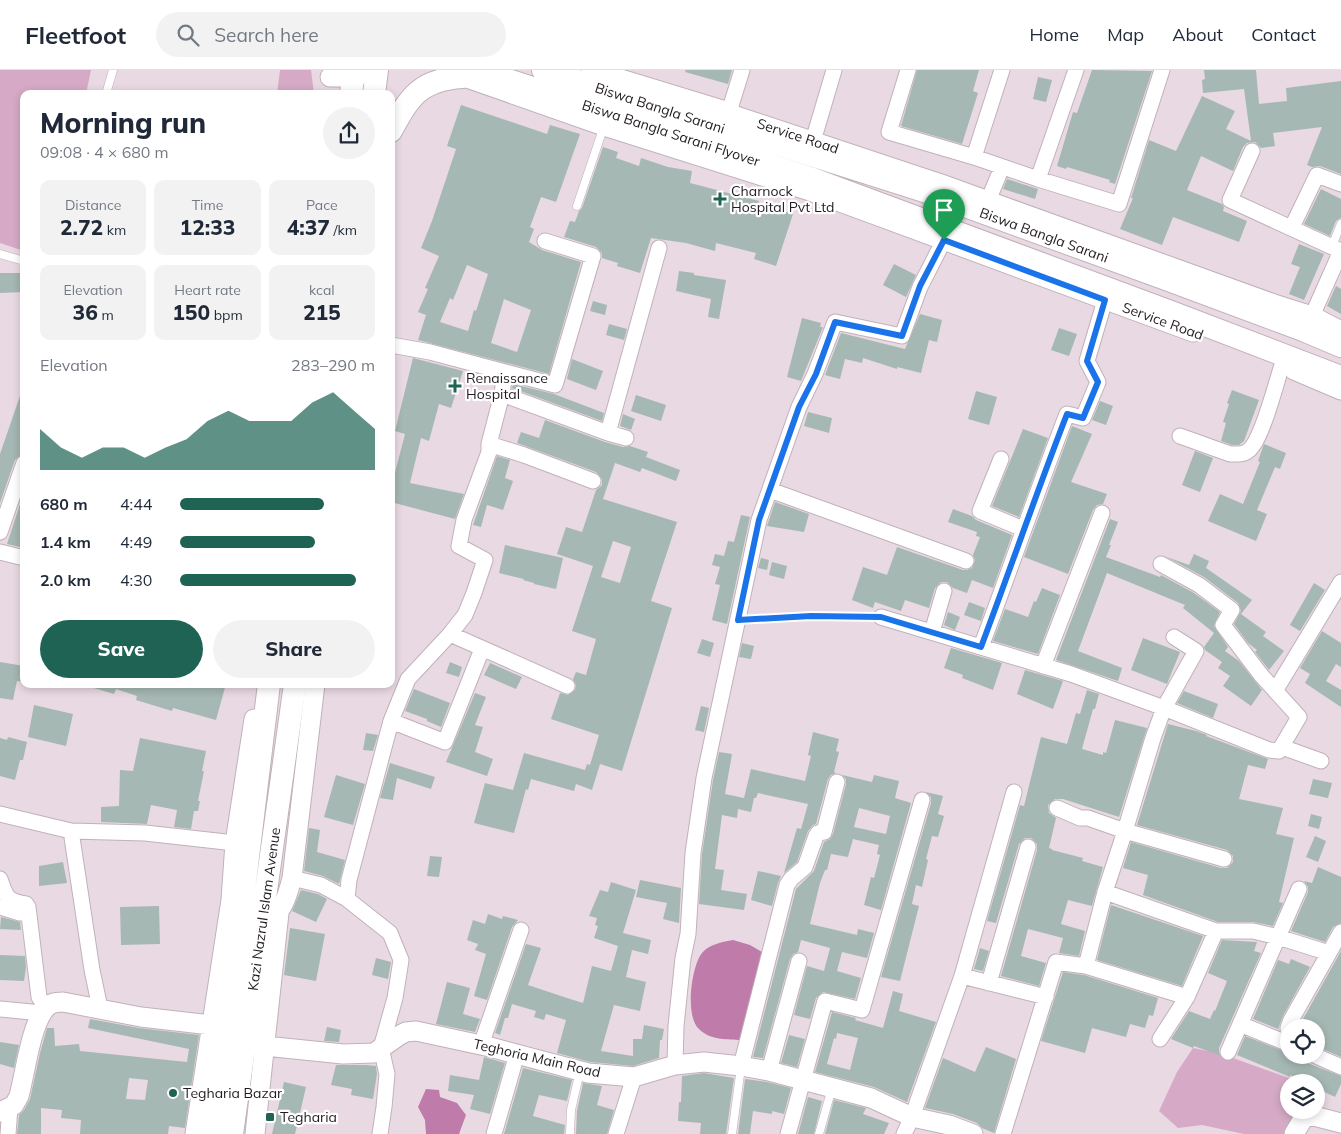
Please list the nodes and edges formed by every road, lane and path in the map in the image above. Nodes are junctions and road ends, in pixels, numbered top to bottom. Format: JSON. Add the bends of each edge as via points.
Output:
{"nodes":[{"id":1,"x":113,"y":70,"type":"edge"},
{"id":2,"x":377,"y":70,"type":"edge"},
{"id":3,"x":544,"y":70,"type":"edge"},
{"id":4,"x":595,"y":70,"type":"edge"},
{"id":5,"x":742,"y":70,"type":"edge"},
{"id":6,"x":834,"y":70,"type":"edge"},
{"id":7,"x":908,"y":70,"type":"edge"},
{"id":8,"x":1002,"y":70,"type":"edge"},
{"id":9,"x":1076,"y":70,"type":"edge"},
{"id":10,"x":1162,"y":70,"type":"edge"},
{"id":11,"x":462,"y":72,"type":"edge"},
{"id":12,"x":358,"y":78,"type":"edge"},
{"id":13,"x":330,"y":80,"type":"edge"},
{"id":14,"x":107,"y":90,"type":"edge"},
{"id":15,"x":374,"y":90,"type":"edge"},
{"id":16,"x":729,"y":112,"type":"junction"},
{"id":17,"x":395,"y":124,"type":"edge"},
{"id":18,"x":604,"y":126,"type":"junction"},
{"id":19,"x":813,"y":141,"type":"junction"},
{"id":20,"x":1252,"y":151,"type":"dead end"},
{"id":21,"x":974,"y":157,"type":"junction"},
{"id":22,"x":1002,"y":167,"type":"junction"},
{"id":23,"x":1038,"y":179,"type":"junction"},
{"id":24,"x":1341,"y":184,"type":"edge"},
{"id":25,"x":988,"y":202,"type":"junction"},
{"id":26,"x":863,"y":204,"type":"junction"},
{"id":27,"x":576,"y":206,"type":"dead end"},
{"id":28,"x":1341,"y":224,"type":"edge"},
{"id":29,"x":1292,"y":227,"type":"junction"},
{"id":30,"x":545,"y":240,"type":"dead end"},
{"id":31,"x":944,"y":240,"type":"junction"},
{"id":32,"x":659,"y":248,"type":"dead end"},
{"id":33,"x":1338,"y":249,"type":"edge"},
{"id":34,"x":0,"y":254,"type":"edge"},
{"id":35,"x":20,"y":261,"type":"edge"},
{"id":36,"x":1105,"y":300,"type":"junction"},
{"id":37,"x":1304,"y":320,"type":"junction"},
{"id":38,"x":1341,"y":331,"type":"edge"},
{"id":39,"x":395,"y":346,"type":"edge"},
{"id":40,"x":1341,"y":346,"type":"edge"},
{"id":41,"x":1282,"y":365,"type":"junction"},
{"id":42,"x":505,"y":372,"type":"junction"},
{"id":43,"x":1341,"y":377,"type":"edge"},
{"id":44,"x":1341,"y":390,"type":"edge"},
{"id":45,"x":502,"y":394,"type":"junction"},
{"id":46,"x":608,"y":433,"type":"junction"},
{"id":47,"x":1180,"y":436,"type":"dead end"},
{"id":48,"x":626,"y":438,"type":"dead end"},
{"id":49,"x":489,"y":444,"type":"junction"},
{"id":50,"x":1001,"y":459,"type":"dead end"},
{"id":51,"x":20,"y":474,"type":"edge"},
{"id":52,"x":593,"y":481,"type":"dead end"},
{"id":53,"x":770,"y":490,"type":"junction"},
{"id":54,"x":1102,"y":513,"type":"dead end"},
{"id":55,"x":1023,"y":529,"type":"junction"},
{"id":56,"x":0,"y":532,"type":"edge"},
{"id":57,"x":0,"y":552,"type":"edge"},
{"id":58,"x":20,"y":557,"type":"edge"},
{"id":59,"x":966,"y":561,"type":"dead end"},
{"id":60,"x":1161,"y":564,"type":"dead end"},
{"id":61,"x":1341,"y":582,"type":"edge"},
{"id":62,"x":944,"y":590,"type":"dead end"},
{"id":63,"x":881,"y":617,"type":"joint"},
{"id":64,"x":738,"y":620,"type":"junction"},
{"id":65,"x":932,"y":632,"type":"junction"},
{"id":66,"x":450,"y":634,"type":"junction"},
{"id":67,"x":1174,"y":637,"type":"dead end"},
{"id":68,"x":981,"y":647,"type":"junction"},
{"id":69,"x":482,"y":649,"type":"junction"},
{"id":70,"x":1043,"y":666,"type":"junction"},
{"id":71,"x":567,"y":686,"type":"dead end"},
{"id":72,"x":257,"y":688,"type":"edge"},
{"id":73,"x":269,"y":688,"type":"edge"},
{"id":74,"x":294,"y":688,"type":"edge"},
{"id":75,"x":315,"y":688,"type":"edge"},
{"id":76,"x":1275,"y":690,"type":"junction"},
{"id":77,"x":1164,"y":708,"type":"junction"},
{"id":78,"x":391,"y":721,"type":"junction"},
{"id":79,"x":1282,"y":747,"type":"junction"},
{"id":80,"x":1321,"y":761,"type":"dead end"},
{"id":81,"x":837,"y":782,"type":"dead end"},
{"id":82,"x":1014,"y":792,"type":"dead end"},
{"id":83,"x":922,"y":800,"type":"dead end"},
{"id":84,"x":1057,"y":808,"type":"dead end"},
{"id":85,"x":0,"y":814,"type":"edge"},
{"id":86,"x":71,"y":831,"type":"junction"},
{"id":87,"x":1125,"y":831,"type":"junction"},
{"id":88,"x":235,"y":844,"type":"junction"},
{"id":89,"x":1028,"y":847,"type":"dead end"},
{"id":90,"x":1224,"y":859,"type":"dead end"},
{"id":91,"x":292,"y":878,"type":"junction"},
{"id":92,"x":0,"y":879,"type":"edge"},
{"id":93,"x":1299,"y":889,"type":"dead end"},
{"id":94,"x":1105,"y":892,"type":"junction"},
{"id":95,"x":347,"y":899,"type":"junction"},
{"id":96,"x":0,"y":907,"type":"edge"},
{"id":97,"x":29,"y":912,"type":"junction"},
{"id":98,"x":279,"y":913,"type":"junction"},
{"id":99,"x":261,"y":928,"type":"junction"},
{"id":100,"x":521,"y":930,"type":"dead end"},
{"id":101,"x":1216,"y":931,"type":"junction"},
{"id":102,"x":1341,"y":932,"type":"edge"},
{"id":103,"x":1278,"y":937,"type":"junction"},
{"id":104,"x":1329,"y":953,"type":"junction"},
{"id":105,"x":799,"y":961,"type":"dead end"},
{"id":106,"x":1086,"y":966,"type":"junction"},
{"id":107,"x":962,"y":976,"type":"junction"},
{"id":108,"x":989,"y":983,"type":"junction"},
{"id":109,"x":1046,"y":997,"type":"junction"},
{"id":110,"x":1187,"y":997,"type":"junction"},
{"id":111,"x":100,"y":1008,"type":"junction"},
{"id":112,"x":0,"y":1009,"type":"edge"},
{"id":113,"x":44,"y":1010,"type":"junction"},
{"id":114,"x":1292,"y":1019,"type":"edge"},
{"id":115,"x":1240,"y":1024,"type":"junction"},
{"id":116,"x":211,"y":1025,"type":"junction"},
{"id":117,"x":1160,"y":1039,"type":"dead end"},
{"id":118,"x":1280,"y":1040,"type":"edge"},
{"id":119,"x":255,"y":1045,"type":"junction"},
{"id":120,"x":481,"y":1045,"type":"junction"},
{"id":121,"x":381,"y":1048,"type":"junction"},
{"id":122,"x":1228,"y":1052,"type":"dead end"},
{"id":123,"x":517,"y":1054,"type":"junction"},
{"id":124,"x":1325,"y":1060,"type":"edge"},
{"id":125,"x":675,"y":1065,"type":"junction"},
{"id":126,"x":741,"y":1066,"type":"junction"},
{"id":127,"x":1341,"y":1067,"type":"edge"},
{"id":128,"x":769,"y":1070,"type":"junction"},
{"id":129,"x":580,"y":1071,"type":"junction"},
{"id":130,"x":634,"y":1077,"type":"junction"},
{"id":131,"x":804,"y":1079,"type":"junction"},
{"id":132,"x":832,"y":1087,"type":"junction"},
{"id":133,"x":5,"y":1110,"type":"edge"},
{"id":134,"x":1340,"y":1120,"type":"edge"},
{"id":135,"x":908,"y":1126,"type":"edge"},
{"id":136,"x":947,"y":1130,"type":"edge"},
{"id":137,"x":8,"y":1134,"type":"edge"},
{"id":138,"x":195,"y":1134,"type":"edge"},
{"id":139,"x":210,"y":1134,"type":"edge"},
{"id":140,"x":232,"y":1134,"type":"edge"},
{"id":141,"x":254,"y":1134,"type":"edge"},
{"id":142,"x":380,"y":1134,"type":"edge"},
{"id":143,"x":494,"y":1134,"type":"edge"},
{"id":144,"x":570,"y":1134,"type":"edge"},
{"id":145,"x":616,"y":1134,"type":"edge"},
{"id":146,"x":732,"y":1134,"type":"edge"},
{"id":147,"x":788,"y":1134,"type":"edge"},
{"id":148,"x":819,"y":1134,"type":"edge"},
{"id":149,"x":974,"y":1134,"type":"edge"},
{"id":150,"x":1003,"y":1134,"type":"edge"},
{"id":151,"x":1294,"y":1134,"type":"edge"}],
"edges":[{"from":1,"to":14,"type":"lane"},
{"from":2,"to":15,"type":"main road"},
{"from":3,"to":37,"type":"main road","name":"Biswa Bangla Sarani","via":[[921,190]]},
{"from":4,"to":16,"type":"street","name":"Service Road"},
{"from":5,"to":16,"type":"street"},
{"from":6,"to":19,"type":"street"},
{"from":7,"to":21,"type":"street","via":[[889,132]]},
{"from":8,"to":21,"type":"street"},
{"from":9,"to":23,"type":"street"},
{"from":10,"to":23,"type":"street","via":[[1119,204]]},
{"from":11,"to":17,"type":"main road","via":[[417,92]]},
{"from":11,"to":18,"type":"street","name":"Service Road"},
{"from":11,"to":26,"type":"main road","name":"Biswa Bangla Sarani Flyover","via":[[813,179]]},
{"from":12,"to":13,"type":"street"},
{"from":16,"to":19,"type":"street","name":"Service Road"},
{"from":18,"to":26,"type":"street","name":"Service Road","via":[[804,189]]},
{"from":18,"to":27,"type":"lane"},
{"from":19,"to":25,"type":"street","name":"Service Road"},
{"from":20,"to":29,"type":"street","via":[[1230,200]]},
{"from":21,"to":22,"type":"street"},
{"from":22,"to":23,"type":"street"},
{"from":22,"to":25,"type":"street"},
{"from":24,"to":29,"type":"street","via":[[1318,174]]},
{"from":25,"to":37,"type":"street","name":"Service Road"},
{"from":26,"to":31,"type":"street","name":"Service Road"},
{"from":26,"to":43,"type":"main road","name":"Biswa Bangla Sarani","via":[[1171,312]]},
{"from":28,"to":33,"type":"lane"},
{"from":29,"to":33,"type":"street"},
{"from":30,"to":42,"type":"street","via":[[593,256],[555,385]]},
{"from":31,"to":36,"type":"street","name":"Service Road"},
{"from":31,"to":53,"type":"street","via":[[920,286],[902,336],[835,322],[816,374],[799,407]]},
{"from":32,"to":46,"type":"street"},
{"from":33,"to":37,"type":"street"},
{"from":34,"to":35,"type":"lane"},
{"from":36,"to":41,"type":"street","name":"Service Road"},
{"from":36,"to":55,"type":"street","via":[[1087,361],[1098,382],[1083,418],[1067,414]]},
{"from":37,"to":38,"type":"street","name":"Service Road"},
{"from":37,"to":40,"type":"main road","name":"Biswa Bangla Sarani"},
{"from":39,"to":42,"type":"street"},
{"from":41,"to":44,"type":"street","name":"Service Road"},
{"from":41,"to":47,"type":"street","via":[[1256,443],[1249,451],[1230,454]]},
{"from":42,"to":45,"type":"street"},
{"from":45,"to":46,"type":"street"},
{"from":45,"to":49,"type":"street"},
{"from":46,"to":48,"type":"street"},
{"from":49,"to":52,"type":"street"},
{"from":49,"to":66,"type":"street","via":[[458,546],[485,560],[465,615]]},
{"from":50,"to":55,"type":"street","via":[[980,511]]},
{"from":51,"to":56,"type":"street"},
{"from":53,"to":59,"type":"street"},
{"from":53,"to":64,"type":"street","via":[[759,520]]},
{"from":54,"to":70,"type":"street"},
{"from":55,"to":68,"type":"street"},
{"from":57,"to":58,"type":"street"},
{"from":60,"to":76,"type":"street","via":[[1199,585],[1232,610],[1224,625]]},
{"from":61,"to":76,"type":"street"},
{"from":62,"to":65,"type":"street"},
{"from":63,"to":64,"type":"path"},
{"from":63,"to":65,"type":"street"},
{"from":64,"to":125,"type":"street","via":[[704,778],[693,853]]},
{"from":65,"to":68,"type":"street"},
{"from":66,"to":69,"type":"street"},
{"from":66,"to":78,"type":"street","via":[[408,678]]},
{"from":67,"to":77,"type":"street","via":[[1196,651]]},
{"from":68,"to":70,"type":"street"},
{"from":69,"to":71,"type":"street"},
{"from":69,"to":78,"type":"street","via":[[445,742]]},
{"from":70,"to":77,"type":"street"},
{"from":72,"to":88,"type":"street"},
{"from":73,"to":139,"type":"main road","name":"Kazi Nazrul Islam Avenue"},
{"from":74,"to":99,"type":"main road","name":"Kazi Nazrul Islam Avenue"},
{"from":75,"to":91,"type":"street"},
{"from":76,"to":79,"type":"street","via":[[1299,717]]},
{"from":77,"to":79,"type":"street","via":[[1269,750],[1279,751]]},
{"from":77,"to":87,"type":"street"},
{"from":78,"to":95,"type":"street","via":[[349,880]]},
{"from":79,"to":80,"type":"street"},
{"from":81,"to":126,"type":"street","via":[[824,832],[818,833],[804,867],[787,885]]},
{"from":82,"to":107,"type":"street"},
{"from":83,"to":131,"type":"street","via":[[862,1010],[825,1001]]},
{"from":84,"to":87,"type":"street"},
{"from":85,"to":86,"type":"street"},
{"from":86,"to":88,"type":"street","via":[[145,832]]},
{"from":86,"to":111,"type":"street"},
{"from":87,"to":90,"type":"street"},
{"from":87,"to":94,"type":"street"},
{"from":88,"to":116,"type":"street","via":[[231,900]]},
{"from":89,"to":108,"type":"street"},
{"from":91,"to":95,"type":"street","via":[[321,885]]},
{"from":91,"to":98,"type":"street"},
{"from":92,"to":97,"type":"street","via":[[6,895],[15,902],[26,904]]},
{"from":93,"to":103,"type":"street"},
{"from":94,"to":101,"type":"street"},
{"from":94,"to":106,"type":"street"},
{"from":95,"to":121,"type":"street","via":[[390,933],[401,960],[395,998]]},
{"from":96,"to":97,"type":"street","via":[[20,913]]},
{"from":97,"to":113,"type":"street","via":[[39,997]]},
{"from":98,"to":99,"type":"street"},
{"from":98,"to":119,"type":"street"},
{"from":99,"to":119,"type":"main road","name":"Kazi Nazrul Islam Avenue"},
{"from":100,"to":120,"type":"street"},
{"from":101,"to":103,"type":"street","via":[[1252,931]]},
{"from":101,"to":110,"type":"street"},
{"from":102,"to":104,"type":"street"},
{"from":103,"to":104,"type":"street"},
{"from":103,"to":115,"type":"street"},
{"from":104,"to":114,"type":"street"},
{"from":105,"to":128,"type":"street"},
{"from":106,"to":109,"type":"street","via":[[1056,962]]},
{"from":106,"to":110,"type":"street"},
{"from":107,"to":108,"type":"street"},
{"from":107,"to":135,"type":"street"},
{"from":108,"to":109,"type":"street"},
{"from":109,"to":150,"type":"street"},
{"from":110,"to":117,"type":"street"},
{"from":111,"to":113,"type":"street","via":[[56,1002]]},
{"from":111,"to":116,"type":"street"},
{"from":112,"to":113,"type":"street"},
{"from":113,"to":133,"type":"street","via":[[19,1096],[14,1105]]},
{"from":115,"to":118,"type":"street"},
{"from":115,"to":122,"type":"street"},
{"from":116,"to":138,"type":"street"},
{"from":119,"to":121,"type":"street","name":"Teghoria Main Road","via":[[343,1054],[374,1053]]},
{"from":119,"to":140,"type":"main road","name":"Kazi Nazrul Islam Avenue"},
{"from":119,"to":141,"type":"street"},
{"from":120,"to":121,"type":"street","name":"Teghoria Main Road","via":[[416,1031],[406,1032]]},
{"from":120,"to":123,"type":"street","name":"Teghoria Main Road"},
{"from":121,"to":142,"type":"street","via":[[387,1074]]},
{"from":123,"to":129,"type":"street","name":"Teghoria Main Road"},
{"from":123,"to":143,"type":"street"},
{"from":124,"to":127,"type":"street"},
{"from":125,"to":126,"type":"street","name":"Teghoria Main Road","via":[[704,1062]]},
{"from":125,"to":130,"type":"street","name":"Teghoria Main Road"},
{"from":126,"to":128,"type":"street","name":"Teghoria Main Road"},
{"from":126,"to":146,"type":"lane"},
{"from":128,"to":131,"type":"street","name":"Teghoria Main Road"},
{"from":129,"to":130,"type":"street","name":"Teghoria Main Road"},
{"from":129,"to":144,"type":"lane","via":[[570,1110]]},
{"from":130,"to":145,"type":"street"},
{"from":131,"to":132,"type":"street","name":"Teghoria Main Road"},
{"from":131,"to":147,"type":"street"},
{"from":132,"to":135,"type":"street","name":"Teghoria Main Road","via":[[871,1098]]},
{"from":132,"to":148,"type":"lane"},
{"from":133,"to":137,"type":"street"},
{"from":134,"to":151,"type":"street","via":[[1306,1114]]},
{"from":135,"to":136,"type":"street","name":"Teghoria Main Road"},
{"from":136,"to":149,"type":"street","name":"Teghoria Main Road"}]}
